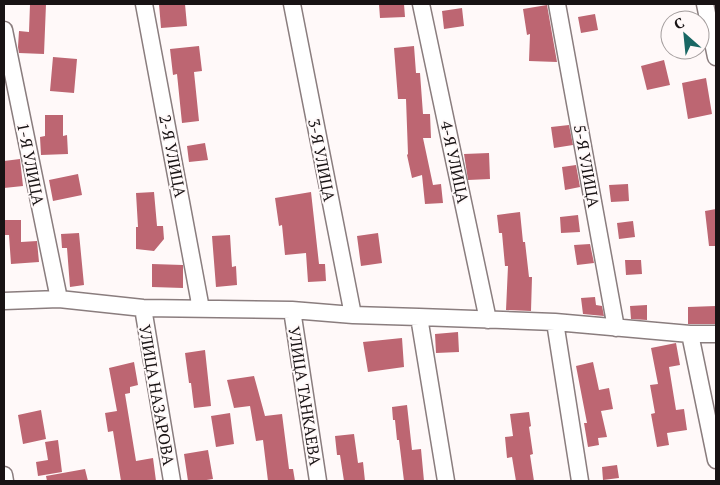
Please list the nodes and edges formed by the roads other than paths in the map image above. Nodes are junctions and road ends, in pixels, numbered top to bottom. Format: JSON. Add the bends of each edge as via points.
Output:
{"nodes":[{"id":1,"x":144,"y":4,"type":"edge"},
{"id":2,"x":292,"y":4,"type":"edge"},
{"id":3,"x":421,"y":4,"type":"edge"},
{"id":4,"x":557,"y":4,"type":"edge"},
{"id":5,"x":705,"y":4,"type":"edge"},
{"id":6,"x":4,"y":30,"type":"edge"},
{"id":7,"x":716,"y":57,"type":"edge"},
{"id":8,"x":59,"y":299,"type":"junction"},
{"id":9,"x":4,"y":301,"type":"edge"},
{"id":10,"x":143,"y":308,"type":"junction"},
{"id":11,"x":201,"y":309,"type":"junction"},
{"id":12,"x":292,"y":310,"type":"junction"},
{"id":13,"x":353,"y":315,"type":"junction"},
{"id":14,"x":419,"y":317,"type":"junction"},
{"id":15,"x":488,"y":320,"type":"junction"},
{"id":16,"x":555,"y":322,"type":"junction"},
{"id":17,"x":616,"y":328,"type":"junction"},
{"id":18,"x":690,"y":334,"type":"junction"},
{"id":19,"x":716,"y":334,"type":"edge"},
{"id":20,"x":716,"y":460,"type":"edge"},
{"id":21,"x":4,"y":475,"type":"edge"},
{"id":22,"x":5,"y":481,"type":"edge"},
{"id":23,"x":172,"y":481,"type":"edge"},
{"id":24,"x":318,"y":481,"type":"edge"},
{"id":25,"x":446,"y":481,"type":"edge"},
{"id":26,"x":580,"y":481,"type":"edge"}],
"edges":[{"from":1,"to":11,"type":"street","name":"2-Я УЛИЦА"},
{"from":2,"to":13,"type":"street","name":"3-Я УЛИЦА"},
{"from":3,"to":15,"type":"street","name":"4-Я УЛИЦА"},
{"from":4,"to":17,"type":"street","name":"5-Я УЛИЦА"},
{"from":5,"to":7,"type":"street"},
{"from":6,"to":8,"type":"street","name":"1-Я УЛИЦА"},
{"from":8,"to":9,"type":"street"},
{"from":8,"to":10,"type":"street"},
{"from":10,"to":11,"type":"street"},
{"from":10,"to":23,"type":"street","name":"УЛИЦА НАЗАРОВА"},
{"from":11,"to":12,"type":"street"},
{"from":12,"to":13,"type":"street"},
{"from":12,"to":24,"type":"street","name":"УЛИЦА ТАНКАЕВА"},
{"from":13,"to":14,"type":"street"},
{"from":14,"to":15,"type":"street"},
{"from":14,"to":25,"type":"street"},
{"from":15,"to":16,"type":"street"},
{"from":16,"to":17,"type":"street"},
{"from":16,"to":26,"type":"street"},
{"from":17,"to":18,"type":"street"},
{"from":18,"to":19,"type":"street"},
{"from":18,"to":20,"type":"street"},
{"from":21,"to":22,"type":"street"}]}
